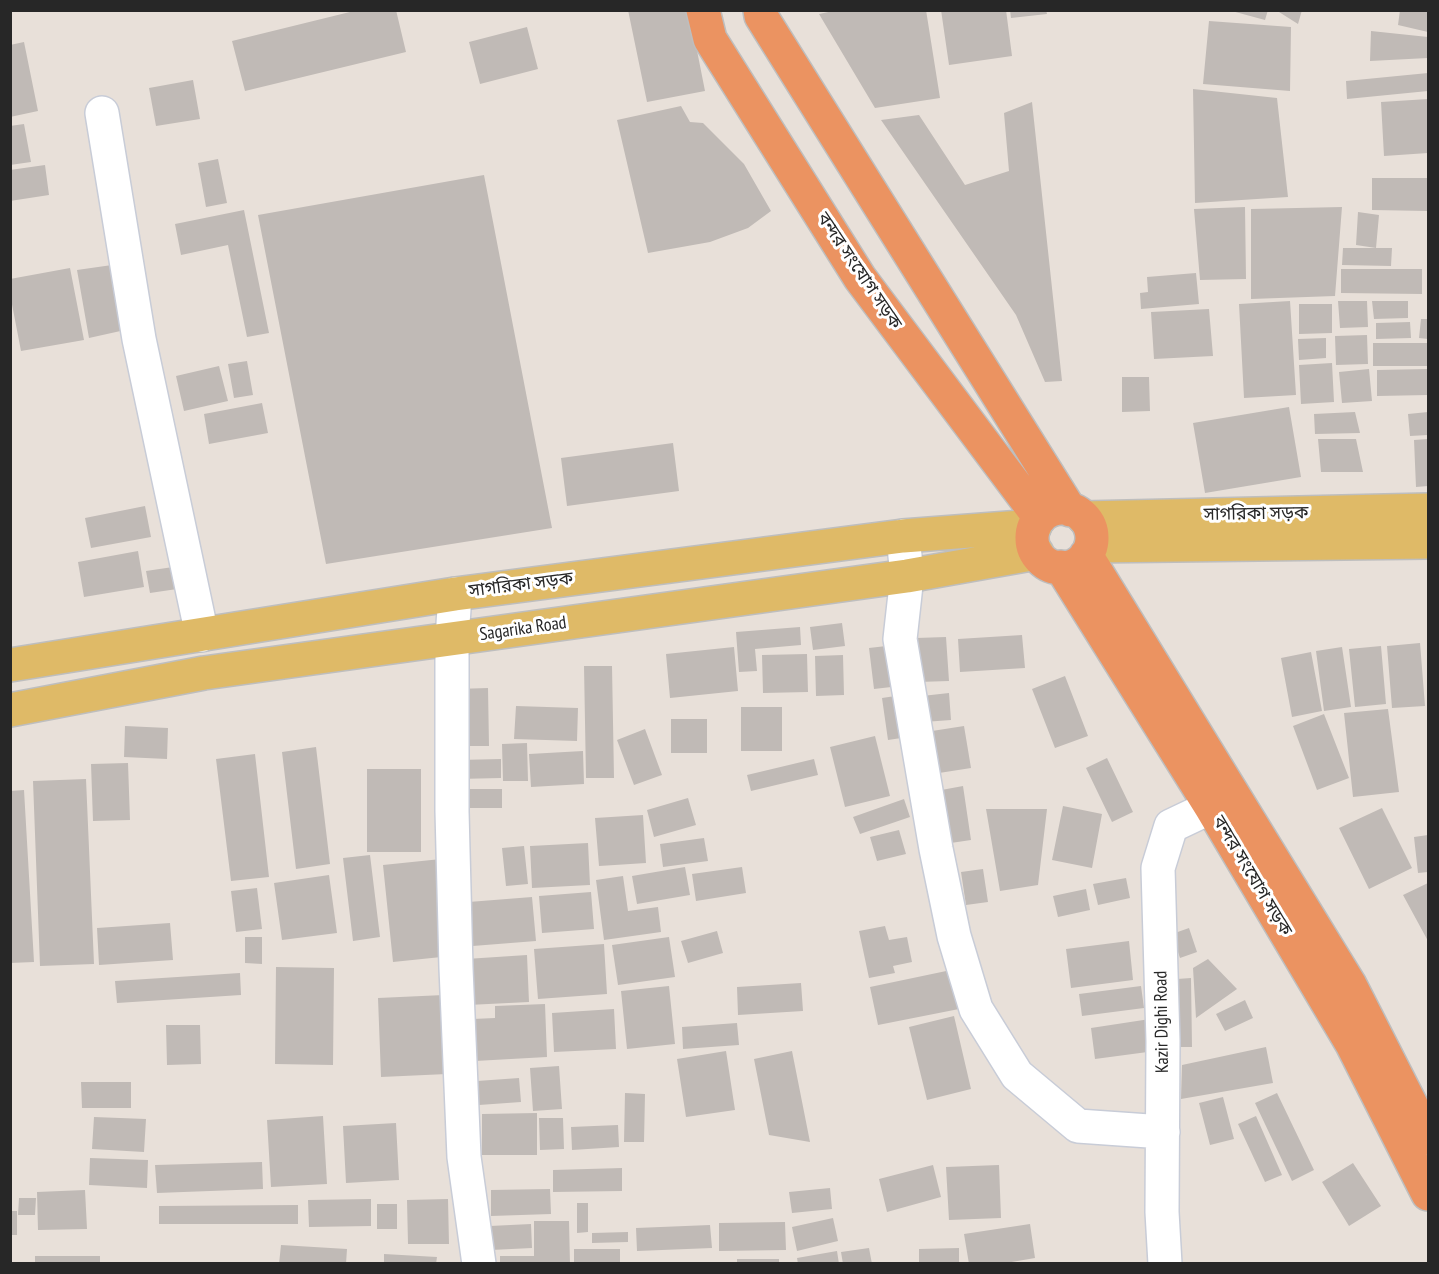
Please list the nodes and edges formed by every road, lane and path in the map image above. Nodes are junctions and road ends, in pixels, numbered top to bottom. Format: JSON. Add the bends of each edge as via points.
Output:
{"nodes":[{"id":1,"x":703,"y":10,"type":"edge"},
{"id":2,"x":760,"y":10,"type":"edge"},
{"id":3,"x":102,"y":113,"type":"dead end"},
{"id":4,"x":1428,"y":510,"type":"edge"},
{"id":5,"x":903,"y":536,"type":"junction"},
{"id":6,"x":1063,"y":537,"type":"junction"},
{"id":7,"x":1428,"y":542,"type":"edge"},
{"id":8,"x":907,"y":576,"type":"junction"},
{"id":9,"x":455,"y":594,"type":"junction"},
{"id":10,"x":202,"y":634,"type":"junction"},
{"id":11,"x":452,"y":639,"type":"junction"},
{"id":12,"x":10,"y":665,"type":"edge"},
{"id":13,"x":10,"y":710,"type":"edge"},
{"id":14,"x":1211,"y":807,"type":"junction"},
{"id":15,"x":1163,"y":1132,"type":"junction"},
{"id":16,"x":1428,"y":1138,"type":"edge"},
{"id":17,"x":1428,"y":1194,"type":"edge"},
{"id":18,"x":479,"y":1263,"type":"edge"},
{"id":19,"x":1165,"y":1263,"type":"edge"}],
"edges":[{"from":1,"to":6,"type":"highway","name":"বন্দর সংযোগ সড়ক","via":[[710,39],[860,278]]},
{"from":2,"to":6,"type":"highway","name":"বন্দর সংযোগ সড়ক"},
{"from":3,"to":10,"type":"street","via":[[140,339]]},
{"from":4,"to":6,"type":"main road","name":"সাগরিকা সড়ক"},
{"from":5,"to":6,"type":"main road","name":"সাগরিকা সড়ক"},
{"from":5,"to":8,"type":"street"},
{"from":5,"to":9,"type":"main road","name":"সাগরিকা সড়ক"},
{"from":6,"to":7,"type":"main road","name":"সাগরিকা সড়ক"},
{"from":6,"to":8,"type":"main road","name":"Sagarika Road"},
{"from":6,"to":14,"type":"highway","name":"বন্দর সংযোগ সড়ক"},
{"from":6,"to":16,"type":"highway","name":"বন্দর সংযোগ সড়ক","via":[[1350,986]]},
{"from":8,"to":11,"type":"main road","name":"Sagarika Road"},
{"from":8,"to":15,"type":"street","via":[[900,639],[938,860],[954,936],[976,1010],[1017,1075],[1078,1126]]},
{"from":9,"to":10,"type":"main road","name":"সাগরিকা সড়ক"},
{"from":9,"to":11,"type":"street"},
{"from":10,"to":12,"type":"main road","name":"সাগরিকা সড়ক"},
{"from":11,"to":13,"type":"main road","name":"Sagarika Road","via":[[204,673]]},
{"from":11,"to":18,"type":"street","via":[[452,812],[463,1146]]},
{"from":14,"to":15,"type":"street","name":"Kazir Dighi Road","via":[[1171,826],[1158,868]]},
{"from":14,"to":17,"type":"highway","name":"বন্দর সংযোগ সড়ক","via":[[1352,1044]]},
{"from":15,"to":19,"type":"street","name":"Kazir Dighi Road"}]}
